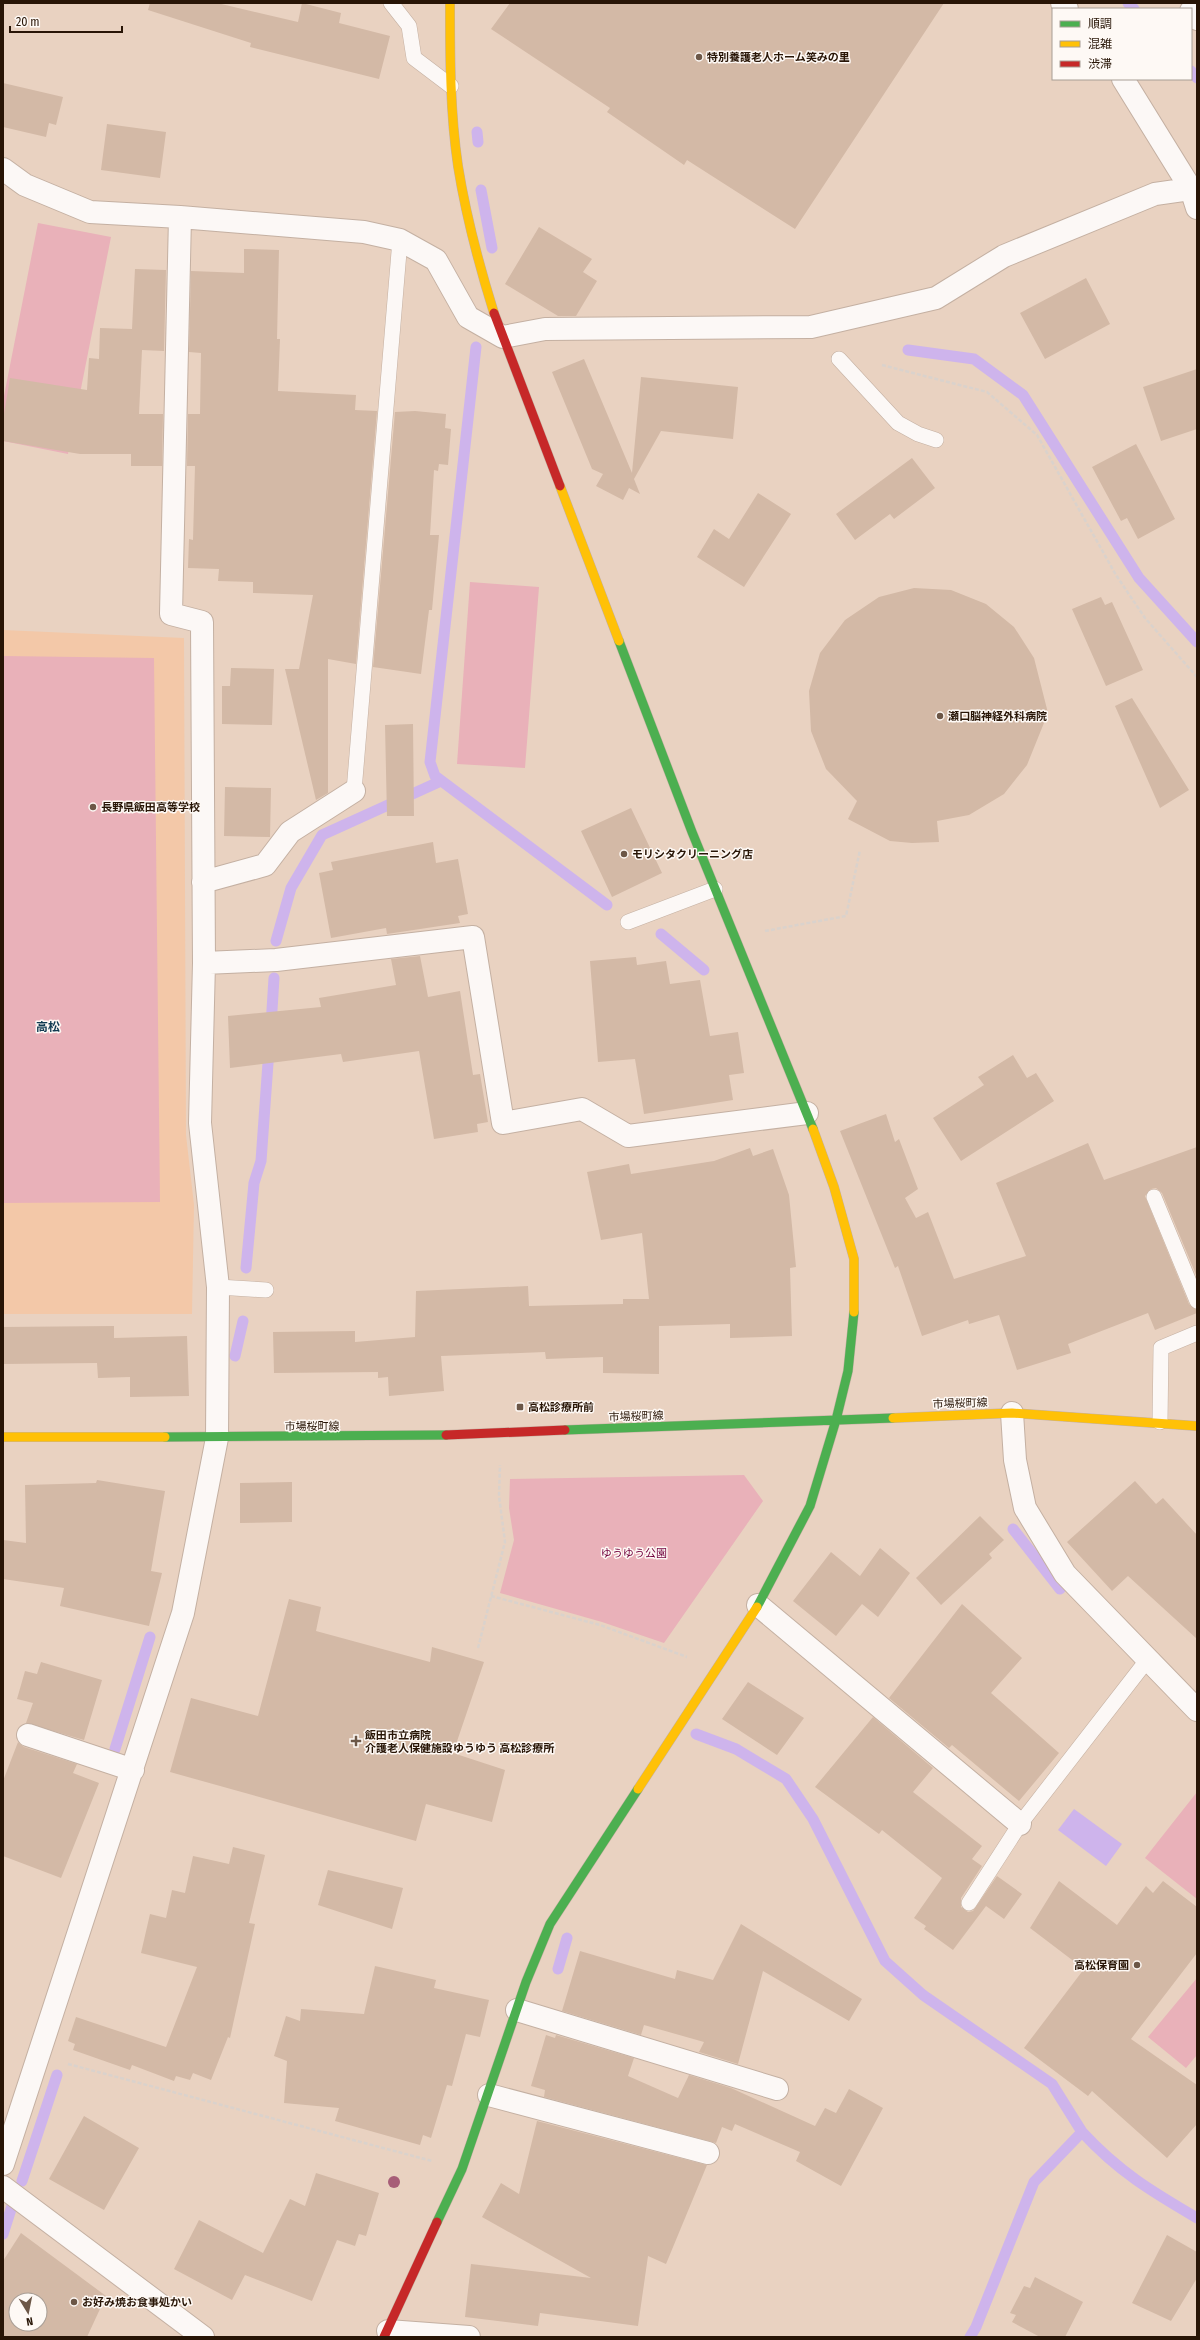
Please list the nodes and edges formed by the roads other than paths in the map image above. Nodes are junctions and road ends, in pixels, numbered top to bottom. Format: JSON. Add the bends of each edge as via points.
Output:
{"nodes":[{"id":1,"x":391,"y":3,"type":"edge"},
{"id":2,"x":450,"y":3,"type":"edge"},
{"id":3,"x":1124,"y":80,"type":"edge"},
{"id":4,"x":451,"y":86,"type":"junction"},
{"id":5,"x":3,"y":169,"type":"edge"},
{"id":6,"x":1195,"y":195,"type":"edge"},
{"id":7,"x":180,"y":217,"type":"junction"},
{"id":8,"x":400,"y":240,"type":"junction"},
{"id":9,"x":503,"y":337,"type":"junction"},
{"id":10,"x":839,"y":359,"type":"dead end"},
{"id":11,"x":936,"y":440,"type":"dead end"},
{"id":12,"x":354,"y":792,"type":"joint"},
{"id":13,"x":203,"y":882,"type":"junction"},
{"id":14,"x":715,"y":889,"type":"junction"},
{"id":15,"x":628,"y":922,"type":"dead end"},
{"id":16,"x":204,"y":962,"type":"junction"},
{"id":17,"x":807,"y":1113,"type":"junction"},
{"id":18,"x":1154,"y":1197,"type":"dead end"},
{"id":19,"x":218,"y":1287,"type":"junction"},
{"id":20,"x":266,"y":1290,"type":"dead end"},
{"id":21,"x":1197,"y":1301,"type":"edge"},
{"id":22,"x":1197,"y":1333,"type":"edge"},
{"id":23,"x":1012,"y":1413,"type":"junction"},
{"id":24,"x":836,"y":1420,"type":"junction"},
{"id":25,"x":1160,"y":1422,"type":"junction"},
{"id":26,"x":1197,"y":1426,"type":"edge"},
{"id":27,"x":3,"y":1437,"type":"edge"},
{"id":28,"x":217,"y":1438,"type":"junction"},
{"id":29,"x":758,"y":1605,"type":"junction"},
{"id":30,"x":1148,"y":1659,"type":"junction"},
{"id":31,"x":1197,"y":1710,"type":"edge"},
{"id":32,"x":28,"y":1735,"type":"dead end"},
{"id":33,"x":133,"y":1770,"type":"junction"},
{"id":34,"x":1020,"y":1824,"type":"junction"},
{"id":35,"x":969,"y":1903,"type":"dead end"},
{"id":36,"x":517,"y":2010,"type":"junction"},
{"id":37,"x":777,"y":2089,"type":"dead end"},
{"id":38,"x":489,"y":2096,"type":"junction"},
{"id":39,"x":708,"y":2153,"type":"dead end"},
{"id":40,"x":3,"y":2164,"type":"edge"},
{"id":41,"x":3,"y":2187,"type":"edge"},
{"id":42,"x":386,"y":2334,"type":"edge"},
{"id":43,"x":203,"y":2337,"type":"edge"},
{"id":44,"x":469,"y":2337,"type":"edge"}],
"edges":[{"from":1,"to":4,"type":"lane","via":[[409,26],[414,58]]},
{"from":2,"to":4,"type":"street"},
{"from":3,"to":6,"type":"street"},
{"from":4,"to":9,"type":"street","via":[[455,143],[475,250]]},
{"from":5,"to":7,"type":"street","via":[[25,185],[90,212]]},
{"from":6,"to":9,"type":"street","via":[[1155,194],[1004,256],[936,298],[811,327],[545,329]]},
{"from":7,"to":8,"type":"street","via":[[364,232]]},
{"from":7,"to":13,"type":"street","via":[[171,614],[202,622]]},
{"from":8,"to":9,"type":"street","via":[[436,260],[468,317]]},
{"from":8,"to":12,"type":"lane"},
{"from":9,"to":14,"type":"street"},
{"from":10,"to":11,"type":"lane","via":[[898,423]]},
{"from":12,"to":13,"type":"street","via":[[290,832],[265,865]]},
{"from":13,"to":16,"type":"street"},
{"from":14,"to":15,"type":"lane"},
{"from":14,"to":17,"type":"street"},
{"from":16,"to":17,"type":"street","via":[[276,960],[473,937],[503,1123],[582,1109],[628,1136]]},
{"from":16,"to":19,"type":"street","via":[[200,1123]]},
{"from":17,"to":24,"type":"street","via":[[834,1188],[854,1259],[854,1326],[848,1371]]},
{"from":18,"to":21,"type":"lane"},
{"from":19,"to":20,"type":"lane"},
{"from":19,"to":28,"type":"street"},
{"from":22,"to":25,"type":"lane","via":[[1160,1348]]},
{"from":23,"to":24,"type":"street","name":"市場桜町線"},
{"from":23,"to":25,"type":"street","name":"市場桜町線"},
{"from":23,"to":30,"type":"street","via":[[1015,1460],[1025,1508],[1065,1574]]},
{"from":24,"to":28,"type":"street","name":"市場桜町線","via":[[395,1437]]},
{"from":24,"to":29,"type":"street","via":[[810,1506]]},
{"from":25,"to":26,"type":"street","name":"市場桜町線"},
{"from":27,"to":28,"type":"street","name":"市場桜町線"},
{"from":28,"to":33,"type":"street","via":[[183,1613]]},
{"from":29,"to":34,"type":"street"},
{"from":29,"to":36,"type":"street","via":[[550,1924]]},
{"from":30,"to":31,"type":"street"},
{"from":30,"to":34,"type":"lane"},
{"from":32,"to":33,"type":"street"},
{"from":33,"to":40,"type":"street"},
{"from":34,"to":35,"type":"lane"},
{"from":36,"to":37,"type":"street"},
{"from":36,"to":38,"type":"street"},
{"from":38,"to":39,"type":"street"},
{"from":38,"to":42,"type":"street","via":[[462,2169]]},
{"from":41,"to":43,"type":"street"},
{"from":42,"to":44,"type":"street"}]}
